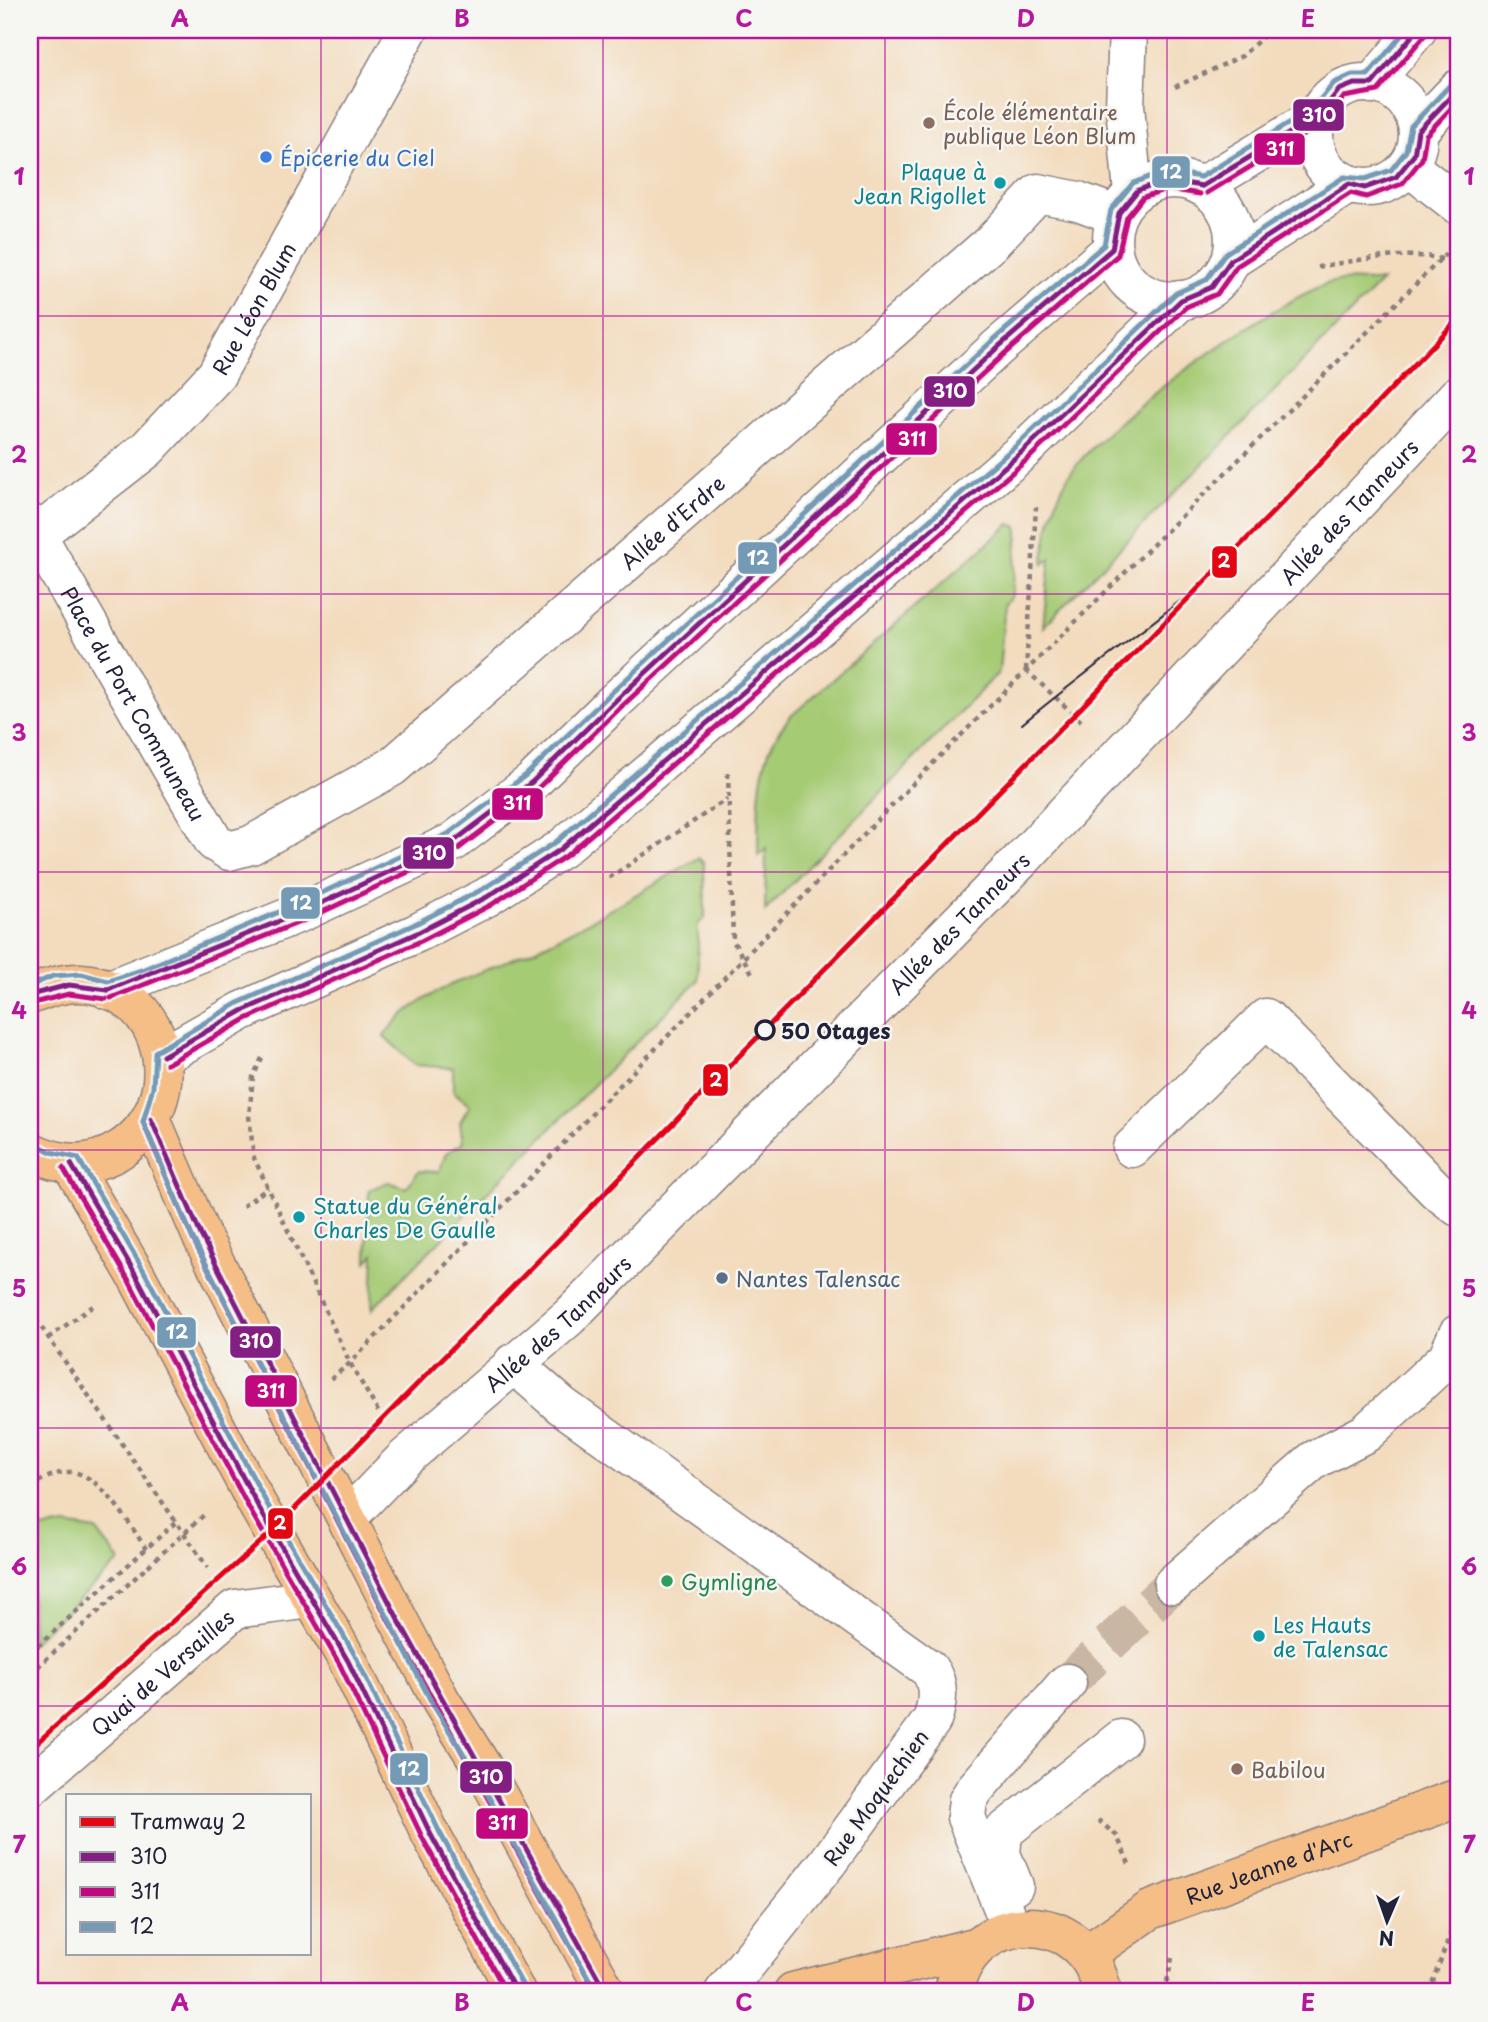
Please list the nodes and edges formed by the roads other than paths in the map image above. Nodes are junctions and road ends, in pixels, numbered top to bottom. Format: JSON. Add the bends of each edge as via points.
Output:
{"nodes":[{"id":1,"x":408,"y":30,"type":"edge"},
{"id":2,"x":1128,"y":30,"type":"edge"},
{"id":3,"x":1417,"y":30,"type":"edge"},
{"id":4,"x":1372,"y":84,"type":"junction"},
{"id":5,"x":1458,"y":89,"type":"edge"},
{"id":6,"x":1318,"y":116,"type":"junction"},
{"id":7,"x":1413,"y":148,"type":"junction"},
{"id":8,"x":1349,"y":184,"type":"junction"},
{"id":9,"x":1202,"y":186,"type":"junction"},
{"id":10,"x":1458,"y":205,"type":"edge"},
{"id":11,"x":1120,"y":219,"type":"junction"},
{"id":12,"x":1231,"y":260,"type":"junction"},
{"id":13,"x":1181,"y":300,"type":"junction"},
{"id":14,"x":1458,"y":395,"type":"edge"},
{"id":15,"x":32,"y":533,"type":"edge"},
{"id":16,"x":214,"y":842,"type":"joint"},
{"id":17,"x":108,"y":990,"type":"junction"},
{"id":18,"x":30,"y":994,"type":"edge"},
{"id":19,"x":163,"y":1056,"type":"junction"},
{"id":20,"x":151,"y":1119,"type":"junction"},
{"id":21,"x":1132,"y":1148,"type":"dead end"},
{"id":22,"x":30,"y":1151,"type":"edge"},
{"id":23,"x":71,"y":1164,"type":"junction"},
{"id":24,"x":1458,"y":1207,"type":"edge"},
{"id":25,"x":1458,"y":1334,"type":"edge"},
{"id":26,"x":513,"y":1363,"type":"junction"},
{"id":27,"x":347,"y":1518,"type":"junction"},
{"id":28,"x":1173,"y":1584,"type":"tunnel mouth"},
{"id":29,"x":311,"y":1599,"type":"junction"},
{"id":30,"x":1067,"y":1684,"type":"tunnel mouth"},
{"id":31,"x":1121,"y":1739,"type":"dead end"},
{"id":32,"x":30,"y":1787,"type":"edge"},
{"id":33,"x":1458,"y":1798,"type":"edge"},
{"id":34,"x":1022,"y":1927,"type":"junction"},
{"id":35,"x":975,"y":1947,"type":"junction"},
{"id":36,"x":1087,"y":1954,"type":"junction"},
{"id":37,"x":516,"y":1992,"type":"edge"},
{"id":38,"x":606,"y":1992,"type":"edge"},
{"id":39,"x":724,"y":1992,"type":"edge"},
{"id":40,"x":793,"y":1992,"type":"edge"},
{"id":41,"x":954,"y":1992,"type":"edge"},
{"id":42,"x":1102,"y":1992,"type":"edge"}],
"edges":[{"from":1,"to":15,"type":"street","name":"Rue Léon Blum","via":[[216,375],[147,449]]},
{"from":2,"to":11,"type":"street"},
{"from":3,"to":4,"type":"street"},
{"from":4,"to":6,"type":"street","via":[[1339,90]]},
{"from":4,"to":7,"type":"street","via":[[1387,87],[1409,107]]},
{"from":5,"to":7,"type":"street"},
{"from":6,"to":8,"type":"street","via":[[1314,130],[1320,158],[1337,179]]},
{"from":6,"to":9,"type":"street"},
{"from":7,"to":8,"type":"street","via":[[1396,177],[1366,188]]},
{"from":7,"to":10,"type":"street"},
{"from":8,"to":12,"type":"street"},
{"from":9,"to":11,"type":"street","via":[[1166,179]]},
{"from":9,"to":12,"type":"street","via":[[1214,194],[1229,217],[1234,246]]},
{"from":11,"to":13,"type":"street","via":[[1125,278],[1150,297]]},
{"from":11,"to":16,"type":"street","name":"Allée d'Erdre","via":[[1078,201],[1038,193],[991,243],[392,767],[251,845],[229,852]]},
{"from":11,"to":17,"type":"street","via":[[997,348],[532,782],[453,842],[290,918]]},
{"from":12,"to":13,"type":"street","via":[[1212,287]]},
{"from":13,"to":19,"type":"street","via":[[1023,451],[561,849],[487,897],[242,1011]]},
{"from":14,"to":26,"type":"street","name":"Allée des Tanneurs","via":[[1024,857],[569,1317]]},
{"from":15,"to":16,"type":"street","name":"Place du Port Communeau"},
{"from":17,"to":18,"type":"main road","via":[[82,983],[55,985]]},
{"from":17,"to":19,"type":"main road","via":[[131,1003],[148,1023]]},
{"from":19,"to":20,"type":"main road","via":[[160,1100]]},
{"from":20,"to":23,"type":"main road","via":[[135,1140],[112,1154]]},
{"from":20,"to":27,"type":"main road","via":[[201,1235]]},
{"from":21,"to":24,"type":"street","via":[[1266,1018]]},
{"from":22,"to":23,"type":"main road"},
{"from":23,"to":29,"type":"main road"},
{"from":25,"to":28,"type":"street","via":[[1447,1357],[1366,1433],[1314,1460]]},
{"from":26,"to":27,"type":"street","name":"Allée des Tanneurs","via":[[404,1459]]},
{"from":26,"to":39,"type":"street","name":"Rue Moquechien","via":[[562,1406],[929,1669],[936,1682],[932,1720],[828,1862]]},
{"from":27,"to":38,"type":"main road","via":[[441,1701]]},
{"from":29,"to":32,"type":"street","name":"Quai de Versailles","via":[[235,1609]]},
{"from":29,"to":37,"type":"main road","via":[[348,1661],[431,1835]]},
{"from":30,"to":34,"type":"street","via":[[968,1801],[966,1817]]},
{"from":31,"to":34,"type":"street","via":[[1003,1832],[1001,1854]]},
{"from":33,"to":36,"type":"main road","name":"Rue Jeanne d'Arc","via":[[1150,1910]]},
{"from":34,"to":35,"type":"main road"},
{"from":34,"to":36,"type":"main road","via":[[1053,1931]]},
{"from":35,"to":40,"type":"main road"},
{"from":35,"to":41,"type":"main road","via":[[964,1962]]},
{"from":36,"to":42,"type":"main road"}]}
